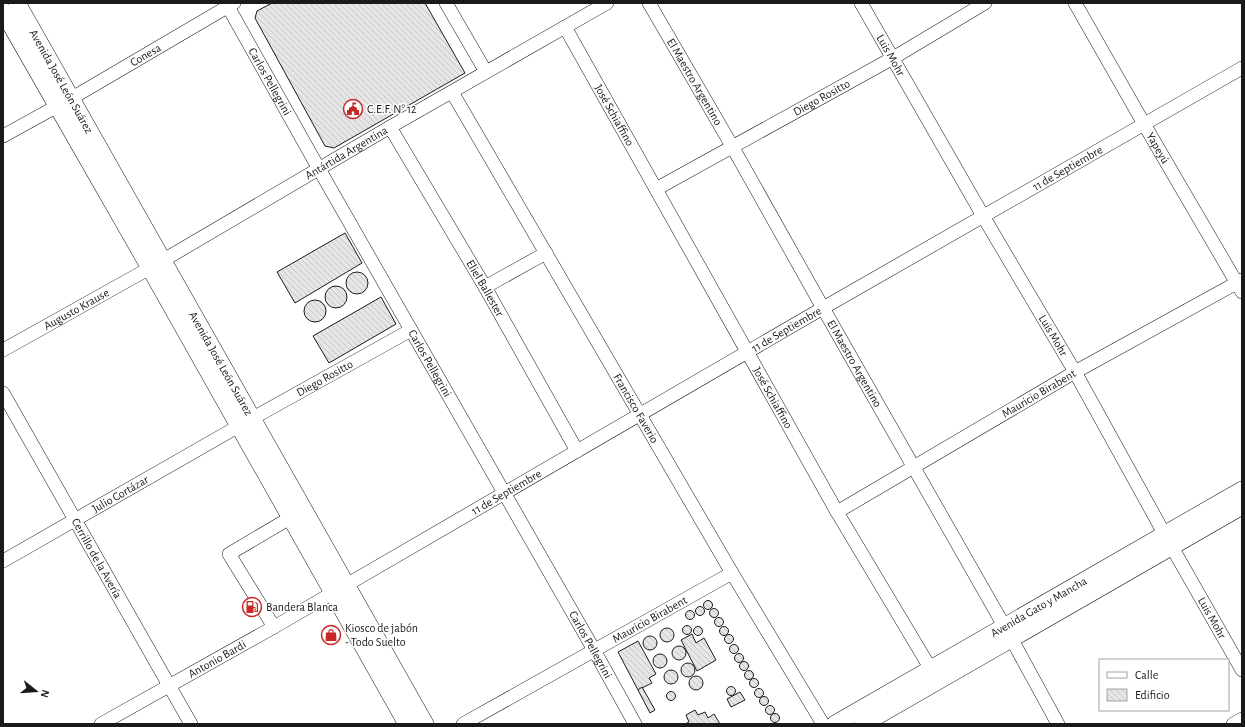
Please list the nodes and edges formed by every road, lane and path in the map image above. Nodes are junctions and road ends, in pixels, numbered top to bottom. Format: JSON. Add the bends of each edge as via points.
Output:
{"nodes":[{"id":1,"x":17,"y":3,"type":"edge"},
{"id":2,"x":446,"y":3,"type":"edge"},
{"id":3,"x":607,"y":3,"type":"edge"},
{"id":4,"x":649,"y":3,"type":"edge"},
{"id":5,"x":862,"y":3,"type":"edge"},
{"id":6,"x":985,"y":3,"type":"edge"},
{"id":7,"x":1075,"y":3,"type":"edge"},
{"id":8,"x":230,"y":4,"type":"edge"},
{"id":9,"x":3,"y":12,"type":"edge"},
{"id":10,"x":565,"y":27,"type":"junction"},
{"id":11,"x":893,"y":58,"type":"junction"},
{"id":12,"x":1242,"y":68,"type":"edge"},
{"id":13,"x":486,"y":72,"type":"junction"},
{"id":14,"x":452,"y":92,"type":"junction"},
{"id":15,"x":72,"y":98,"type":"junction"},
{"id":16,"x":56,"y":106,"type":"junction"},
{"id":17,"x":1144,"y":124,"type":"junction"},
{"id":18,"x":390,"y":127,"type":"junction"},
{"id":19,"x":3,"y":136,"type":"edge"},
{"id":20,"x":732,"y":146,"type":"junction"},
{"id":21,"x":319,"y":169,"type":"junction"},
{"id":22,"x":656,"y":189,"type":"junction"},
{"id":23,"x":983,"y":216,"type":"junction"},
{"id":24,"x":546,"y":253,"type":"junction"},
{"id":25,"x":156,"y":265,"type":"junction"},
{"id":26,"x":1240,"y":285,"type":"edge"},
{"id":27,"x":485,"y":287,"type":"junction"},
{"id":28,"x":823,"y":308,"type":"junction"},
{"id":29,"x":411,"y":330,"type":"junction"},
{"id":30,"x":3,"y":350,"type":"edge"},
{"id":31,"x":747,"y":352,"type":"junction"},
{"id":32,"x":1075,"y":372,"type":"junction"},
{"id":33,"x":3,"y":393,"type":"edge"},
{"id":34,"x":640,"y":414,"type":"junction"},
{"id":35,"x":252,"y":418,"type":"junction"},
{"id":36,"x":238,"y":426,"type":"junction"},
{"id":37,"x":577,"y":451,"type":"junction"},
{"id":38,"x":913,"y":467,"type":"junction"},
{"id":39,"x":1242,"y":490,"type":"edge"},
{"id":40,"x":504,"y":494,"type":"junction"},
{"id":41,"x":1242,"y":506,"type":"edge"},
{"id":42,"x":837,"y":512,"type":"junction"},
{"id":43,"x":290,"y":518,"type":"junction"},
{"id":44,"x":74,"y":520,"type":"junction"},
{"id":45,"x":1168,"y":540,"type":"junction"},
{"id":46,"x":3,"y":561,"type":"edge"},
{"id":47,"x":732,"y":573,"type":"junction"},
{"id":48,"x":340,"y":588,"type":"junction"},
{"id":49,"x":274,"y":627,"type":"junction"},
{"id":50,"x":1008,"y":632,"type":"junction"},
{"id":51,"x":594,"y":650,"type":"junction"},
{"id":52,"x":1242,"y":670,"type":"edge"},
{"id":53,"x":934,"y":675,"type":"junction"},
{"id":54,"x":168,"y":686,"type":"junction"},
{"id":55,"x":1242,"y":719,"type":"edge"},
{"id":56,"x":842,"y":722,"type":"edge"},
{"id":57,"x":1053,"y":722,"type":"edge"},
{"id":58,"x":101,"y":724,"type":"edge"},
{"id":59,"x":191,"y":724,"type":"edge"},
{"id":60,"x":407,"y":724,"type":"edge"},
{"id":61,"x":425,"y":724,"type":"edge"},
{"id":62,"x":463,"y":724,"type":"edge"},
{"id":63,"x":635,"y":724,"type":"edge"},
{"id":64,"x":823,"y":724,"type":"edge"},
{"id":65,"x":863,"y":724,"type":"edge"},
{"id":66,"x":1233,"y":724,"type":"edge"}],
"edges":[{"from":1,"to":15,"type":"main road","name":"Avenida José León Suárez"},
{"from":2,"to":13,"type":"street"},
{"from":3,"to":10,"type":"street","name":"Antártida Argentina"},
{"from":4,"to":20,"type":"street","name":"El Maestro Argentino"},
{"from":5,"to":11,"type":"street","name":"Luis Mohr"},
{"from":6,"to":11,"type":"street","name":"Diego Rositto"},
{"from":7,"to":17,"type":"street","name":"Yapeyú"},
{"from":8,"to":15,"type":"street","name":"Conesa"},
{"from":8,"to":21,"type":"street","name":"Carlos Pellegrini"},
{"from":9,"to":16,"type":"main road","name":"Avenida José León Suárez"},
{"from":10,"to":13,"type":"street","name":"Antártida Argentina"},
{"from":10,"to":22,"type":"street","name":"José Schiaffino"},
{"from":11,"to":20,"type":"street","name":"Diego Rositto"},
{"from":11,"to":23,"type":"street","name":"Luis Mohr"},
{"from":12,"to":17,"type":"street","name":"11 de Septiembre"},
{"from":13,"to":14,"type":"street","name":"Antártida Argentina"},
{"from":14,"to":18,"type":"street","name":"Antártida Argentina"},
{"from":14,"to":24,"type":"street","name":"Francisco Faverio"},
{"from":15,"to":16,"type":"street","name":"Conesa"},
{"from":15,"to":25,"type":"main road","name":"Avenida José León Suárez"},
{"from":16,"to":19,"type":"street","name":"Conesa"},
{"from":16,"to":25,"type":"main road","name":"Avenida José León Suárez"},
{"from":17,"to":23,"type":"street","name":"11 de Septiembre"},
{"from":17,"to":26,"type":"street","name":"Yapeyú"},
{"from":18,"to":21,"type":"street","name":"Antártida Argentina"},
{"from":18,"to":27,"type":"street","name":"Eliel Ballester"},
{"from":20,"to":22,"type":"street","name":"Diego Rositto"},
{"from":20,"to":28,"type":"street","name":"El Maestro Argentino"},
{"from":21,"to":25,"type":"street","name":"Antártida Argentina"},
{"from":21,"to":29,"type":"street","name":"Carlos Pellegrini"},
{"from":22,"to":31,"type":"street","name":"José Schiaffino"},
{"from":23,"to":28,"type":"street","name":"11 de Septiembre"},
{"from":23,"to":32,"type":"street","name":"Luis Mohr"},
{"from":24,"to":27,"type":"street"},
{"from":24,"to":34,"type":"street","name":"Francisco Faverio"},
{"from":25,"to":30,"type":"street","name":"Augusto Krause"},
{"from":25,"to":35,"type":"main road","name":"Avenida José León Suárez"},
{"from":25,"to":36,"type":"main road","name":"Avenida José León Suárez"},
{"from":26,"to":32,"type":"street","name":"Mauricio Birabent"},
{"from":27,"to":37,"type":"street","name":"Eliel Ballester"},
{"from":28,"to":31,"type":"street","name":"11 de Septiembre"},
{"from":28,"to":38,"type":"street","name":"El Maestro Argentino"},
{"from":29,"to":35,"type":"street","name":"Diego Rositto"},
{"from":29,"to":40,"type":"street","name":"Carlos Pellegrini"},
{"from":31,"to":34,"type":"street","name":"11 de Septiembre"},
{"from":31,"to":42,"type":"street","name":"José Schiaffino"},
{"from":32,"to":38,"type":"street","name":"Mauricio Birabent"},
{"from":32,"to":45,"type":"street","name":"Luis Mohr"},
{"from":33,"to":44,"type":"street","name":"Cerrillo de la Avería"},
{"from":34,"to":37,"type":"street","name":"11 de Septiembre"},
{"from":34,"to":47,"type":"street","name":"Francisco Faverio"},
{"from":35,"to":36,"type":"street","name":"Diego Rositto"},
{"from":35,"to":48,"type":"main road","name":"Avenida José León Suárez"},
{"from":36,"to":43,"type":"main road","name":"Avenida José León Suárez"},
{"from":36,"to":44,"type":"street","name":"Julio Cortázar"},
{"from":37,"to":40,"type":"street","name":"11 de Septiembre"},
{"from":38,"to":42,"type":"street","name":"Mauricio Birabent"},
{"from":38,"to":50,"type":"street","name":"El Maestro Argentino"},
{"from":39,"to":45,"type":"main road","name":"Avenida Gato y Mancha"},
{"from":40,"to":48,"type":"street","name":"11 de Septiembre"},
{"from":40,"to":51,"type":"street","name":"Carlos Pellegrini"},
{"from":41,"to":45,"type":"main road","name":"Avenida Gato y Mancha"},
{"from":42,"to":53,"type":"street","name":"José Schiaffino"},
{"from":43,"to":48,"type":"main road","name":"Avenida José León Suárez"},
{"from":43,"to":49,"type":"street","via":[[229,554]]},
{"from":44,"to":46,"type":"street","name":"Julio Cortázar"},
{"from":44,"to":54,"type":"street","name":"Cerrillo de la Avería"},
{"from":45,"to":50,"type":"main road","name":"Avenida Gato y Mancha"},
{"from":45,"to":52,"type":"street","name":"Luis Mohr"},
{"from":47,"to":51,"type":"street","name":"Mauricio Birabent"},
{"from":47,"to":64,"type":"street","name":"Francisco Faverio"},
{"from":48,"to":49,"type":"street","name":"Antonio Bardi"},
{"from":48,"to":60,"type":"main road","name":"Avenida José León Suárez"},
{"from":48,"to":61,"type":"main road","name":"Avenida José León Suárez"},
{"from":49,"to":54,"type":"street","name":"Antonio Bardi"},
{"from":50,"to":53,"type":"main road","name":"Avenida Gato y Mancha"},
{"from":50,"to":57,"type":"street","name":"El Maestro Argentino"},
{"from":51,"to":62,"type":"street","name":"Mauricio Birabent"},
{"from":51,"to":63,"type":"street","name":"Carlos Pellegrini"},
{"from":53,"to":56,"type":"main road","name":"Avenida Gato y Mancha"},
{"from":53,"to":65,"type":"main road","name":"Avenida Gato y Mancha"},
{"from":54,"to":58,"type":"street","name":"Antonio Bardi"},
{"from":54,"to":59,"type":"street","name":"Cerrillo de la Avería"},
{"from":55,"to":66,"type":"street"}]}
